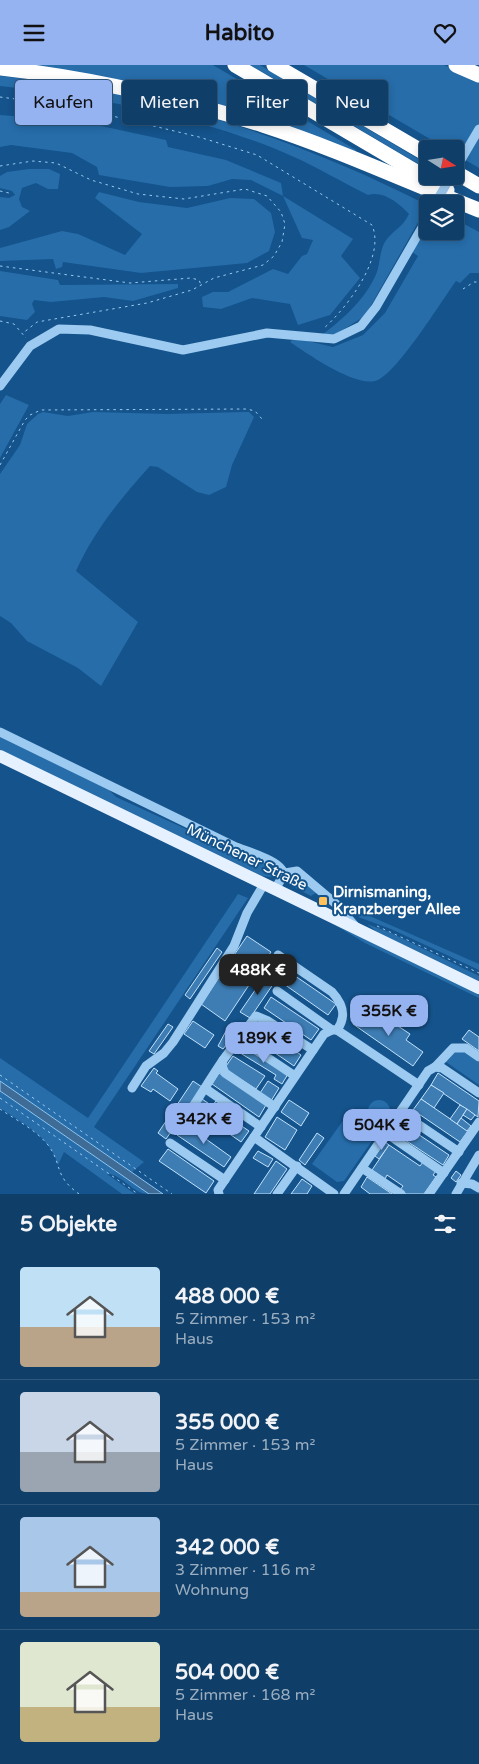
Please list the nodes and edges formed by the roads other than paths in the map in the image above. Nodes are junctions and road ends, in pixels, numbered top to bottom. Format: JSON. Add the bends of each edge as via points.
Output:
{"nodes":[{"id":1,"x":235,"y":65,"type":"edge"},
{"id":2,"x":274,"y":65,"type":"edge"},
{"id":3,"x":456,"y":65,"type":"edge"},
{"id":4,"x":0,"y":68,"type":"edge"},
{"id":5,"x":479,"y":75,"type":"edge"},
{"id":6,"x":479,"y":129,"type":"edge"},
{"id":7,"x":419,"y":150,"type":"edge"},
{"id":8,"x":464,"y":154,"type":"edge"},
{"id":9,"x":464,"y":177,"type":"edge"},
{"id":10,"x":479,"y":186,"type":"edge"},
{"id":11,"x":479,"y":209,"type":"edge"},
{"id":12,"x":419,"y":232,"type":"edge"},
{"id":13,"x":0,"y":386,"type":"edge"},
{"id":14,"x":0,"y":732,"type":"edge"},
{"id":15,"x":0,"y":756,"type":"edge"},
{"id":16,"x":284,"y":875,"type":"junction"},
{"id":17,"x":269,"y":887,"type":"junction"},
{"id":18,"x":358,"y":928,"type":"junction"},
{"id":19,"x":278,"y":955,"type":"dead end"},
{"id":20,"x":479,"y":988,"type":"edge"},
{"id":21,"x":277,"y":991,"type":"dead end"},
{"id":22,"x":335,"y":1030,"type":"junction"},
{"id":23,"x":238,"y":1038,"type":"junction"},
{"id":24,"x":313,"y":1050,"type":"junction"},
{"id":25,"x":479,"y":1057,"type":"edge"},
{"id":26,"x":223,"y":1060,"type":"junction"},
{"id":27,"x":435,"y":1067,"type":"junction"},
{"id":28,"x":296,"y":1076,"type":"junction"},
{"id":29,"x":418,"y":1085,"type":"junction"},
{"id":30,"x":132,"y":1088,"type":"dead end"},
{"id":31,"x":206,"y":1089,"type":"junction"},
{"id":32,"x":479,"y":1093,"type":"edge"},
{"id":33,"x":275,"y":1107,"type":"junction"},
{"id":34,"x":400,"y":1112,"type":"junction"},
{"id":35,"x":479,"y":1122,"type":"edge"},
{"id":36,"x":180,"y":1124,"type":"dead end"},
{"id":37,"x":261,"y":1127,"type":"junction"},
{"id":38,"x":386,"y":1133,"type":"junction"},
{"id":39,"x":254,"y":1137,"type":"junction"},
{"id":40,"x":170,"y":1143,"type":"dead end"},
{"id":41,"x":459,"y":1152,"type":"junction"},
{"id":42,"x":479,"y":1155,"type":"edge"},
{"id":43,"x":296,"y":1166,"type":"junction"},
{"id":44,"x":362,"y":1168,"type":"junction"},
{"id":45,"x":444,"y":1173,"type":"junction"},
{"id":46,"x":225,"y":1180,"type":"junction"},
{"id":47,"x":462,"y":1183,"type":"junction"},
{"id":48,"x":479,"y":1188,"type":"edge"},
{"id":49,"x":219,"y":1194,"type":"edge"},
{"id":50,"x":277,"y":1194,"type":"edge"},
{"id":51,"x":334,"y":1194,"type":"edge"},
{"id":52,"x":344,"y":1194,"type":"edge"},
{"id":53,"x":401,"y":1194,"type":"edge"},
{"id":54,"x":429,"y":1194,"type":"edge"},
{"id":55,"x":456,"y":1194,"type":"edge"}],
"edges":[{"from":1,"to":11,"type":"highway"},
{"from":2,"to":7,"type":"highway"},
{"from":3,"to":5,"type":"highway"},
{"from":4,"to":11,"type":"highway","via":[[80,79],[188,103],[309,142]]},
{"from":6,"to":8,"type":"street"},
{"from":9,"to":10,"type":"highway"},
{"from":12,"to":13,"type":"street","via":[[376,307],[361,326],[334,339],[267,333],[183,350],[90,330],[60,329],[30,346]]},
{"from":14,"to":16,"type":"street","via":[[236,847],[274,862]]},
{"from":15,"to":17,"type":"main road","name":"Münchener Straße"},
{"from":16,"to":17,"type":"street"},
{"from":16,"to":18,"type":"street","via":[[293,870],[301,873]]},
{"from":17,"to":18,"type":"main road","name":"Münchener Straße"},
{"from":17,"to":30,"type":"street","via":[[247,913],[234,946],[173,1042],[146,1066]]},
{"from":18,"to":20,"type":"main road","name":"Münchener Straße"},
{"from":19,"to":22,"type":"street","via":[[339,999],[344,1021]]},
{"from":21,"to":22,"type":"street"},
{"from":22,"to":24,"type":"street","via":[[324,1034]]},
{"from":22,"to":29,"type":"street"},
{"from":23,"to":24,"type":"street","via":[[253,1018],[261,1017]]},
{"from":23,"to":26,"type":"street"},
{"from":23,"to":28,"type":"street"},
{"from":24,"to":28,"type":"street"},
{"from":25,"to":27,"type":"street","via":[[466,1048],[453,1048]]},
{"from":26,"to":31,"type":"street"},
{"from":26,"to":33,"type":"street","via":[[224,1073]]},
{"from":27,"to":29,"type":"street"},
{"from":27,"to":32,"type":"street","via":[[442,1068]]},
{"from":28,"to":33,"type":"street"},
{"from":29,"to":34,"type":"street"},
{"from":31,"to":36,"type":"street"},
{"from":31,"to":37,"type":"street"},
{"from":33,"to":37,"type":"street"},
{"from":34,"to":38,"type":"street"},
{"from":34,"to":41,"type":"street"},
{"from":35,"to":41,"type":"street"},
{"from":37,"to":39,"type":"street"},
{"from":38,"to":44,"type":"street"},
{"from":38,"to":45,"type":"street"},
{"from":39,"to":43,"type":"street"},
{"from":39,"to":46,"type":"street"},
{"from":40,"to":46,"type":"street"},
{"from":41,"to":45,"type":"street"},
{"from":42,"to":47,"type":"street"},
{"from":43,"to":50,"type":"street"},
{"from":43,"to":51,"type":"street"},
{"from":44,"to":52,"type":"street"},
{"from":44,"to":53,"type":"street"},
{"from":45,"to":54,"type":"street"},
{"from":46,"to":49,"type":"street"},
{"from":47,"to":48,"type":"street"},
{"from":47,"to":55,"type":"street"}]}
